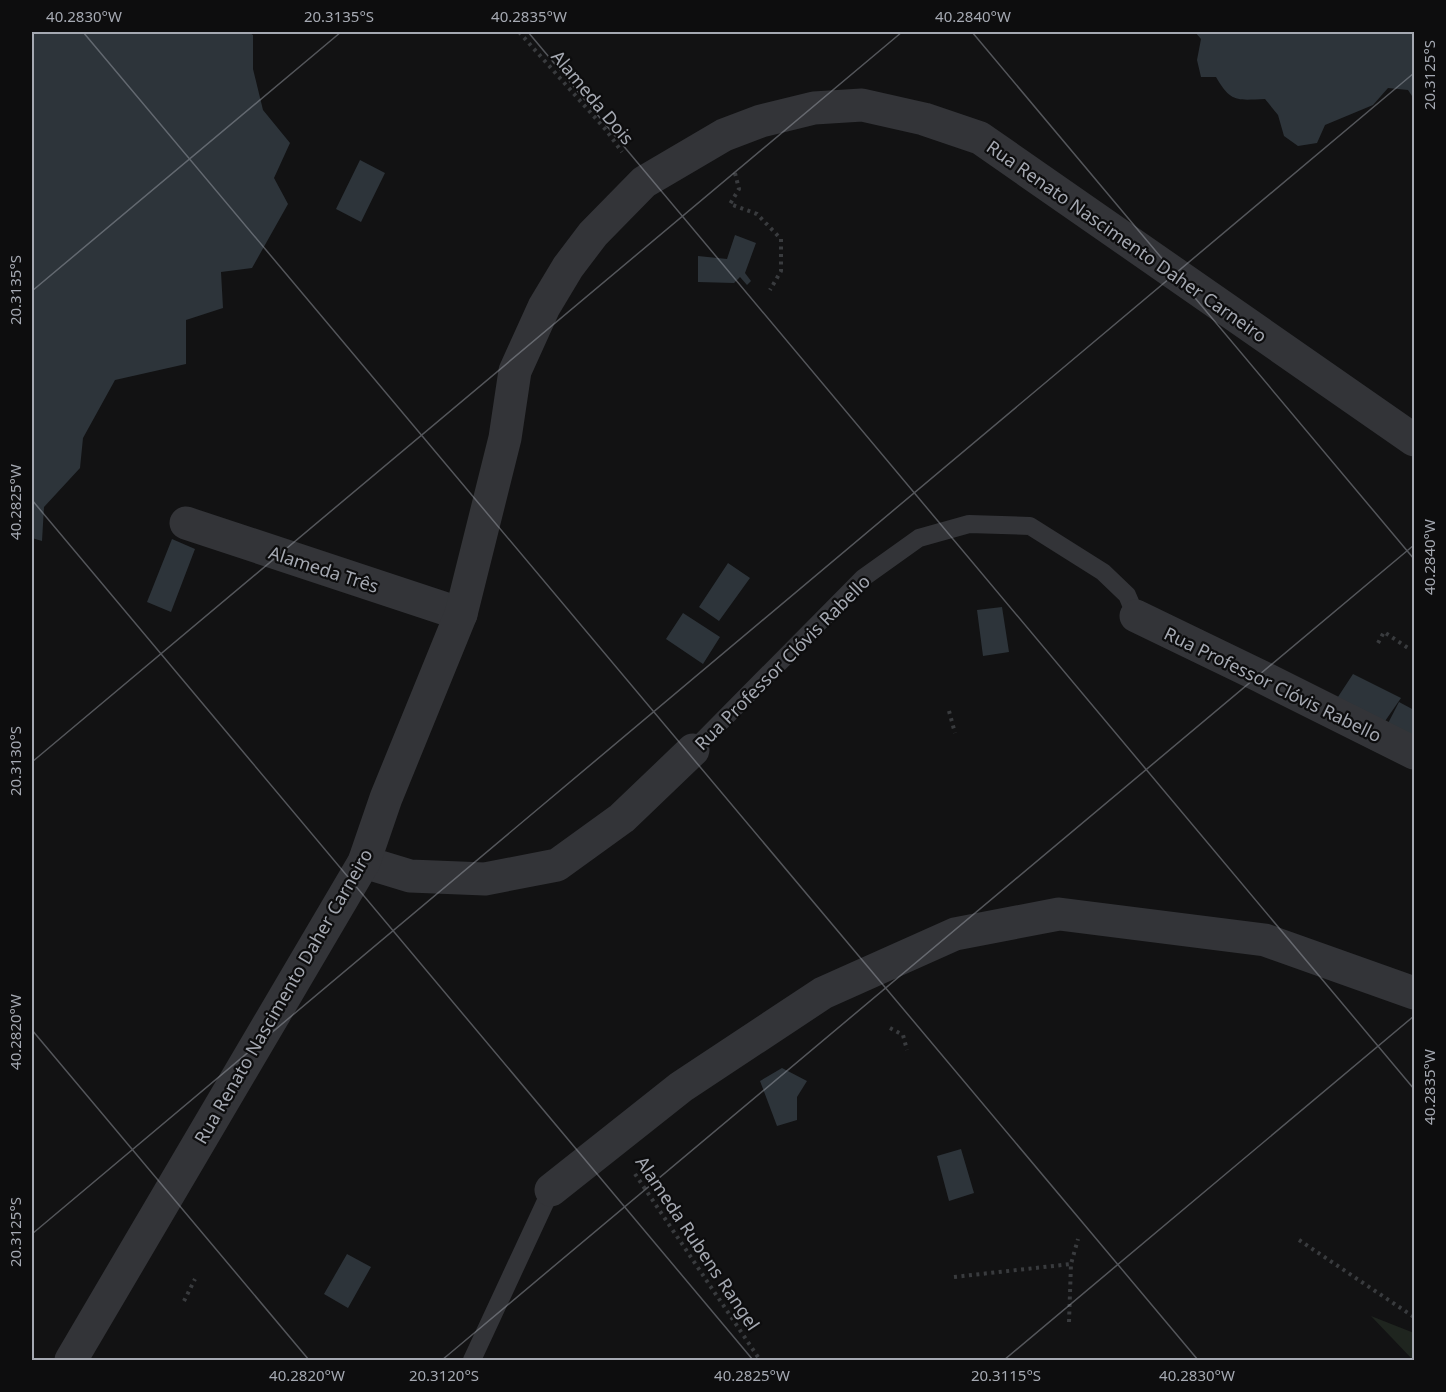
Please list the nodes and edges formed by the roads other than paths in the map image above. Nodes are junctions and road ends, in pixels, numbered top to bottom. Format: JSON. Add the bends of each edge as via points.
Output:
{"nodes":[{"id":1,"x":1414,"y":440,"type":"edge"},
{"id":2,"x":186,"y":523,"type":"dead end"},
{"id":3,"x":461,"y":614,"type":"junction"},
{"id":4,"x":1136,"y":616,"type":"joint"},
{"id":5,"x":693,"y":750,"type":"joint"},
{"id":6,"x":1414,"y":753,"type":"edge"},
{"id":7,"x":364,"y":862,"type":"junction"},
{"id":8,"x":1414,"y":993,"type":"edge"},
{"id":9,"x":551,"y":1190,"type":"joint"},
{"id":10,"x":70,"y":1360,"type":"edge"},
{"id":11,"x":472,"y":1360,"type":"edge"}],
"edges":[{"from":1,"to":3,"type":"street","name":"Rua Renato Nascimento Daher Carneiro","via":[[980,138],[924,119],[862,105],[814,108],[724,135],[644,182],[593,234],[568,267],[544,307],[515,371],[505,438]]},
{"from":2,"to":3,"type":"street","name":"Alameda Três"},
{"from":3,"to":7,"type":"street","name":"Rua Renato Nascimento Daher Carneiro"},
{"from":4,"to":5,"type":"lane","name":"Rua Professor Clóvis Rabello","via":[[1127,596],[1103,572],[1030,526],[969,524],[919,538],[863,578]]},
{"from":4,"to":6,"type":"street","name":"Rua Professor Clóvis Rabello"},
{"from":5,"to":7,"type":"street","name":"Rua Professor Clóvis Rabello","via":[[622,818],[557,865],[485,879],[410,876]]},
{"from":7,"to":10,"type":"street","name":"Rua Renato Nascimento Daher Carneiro"},
{"from":8,"to":9,"type":"street","via":[[1265,940],[1059,914],[955,934],[823,993],[681,1087]]},
{"from":9,"to":11,"type":"lane"}]}
